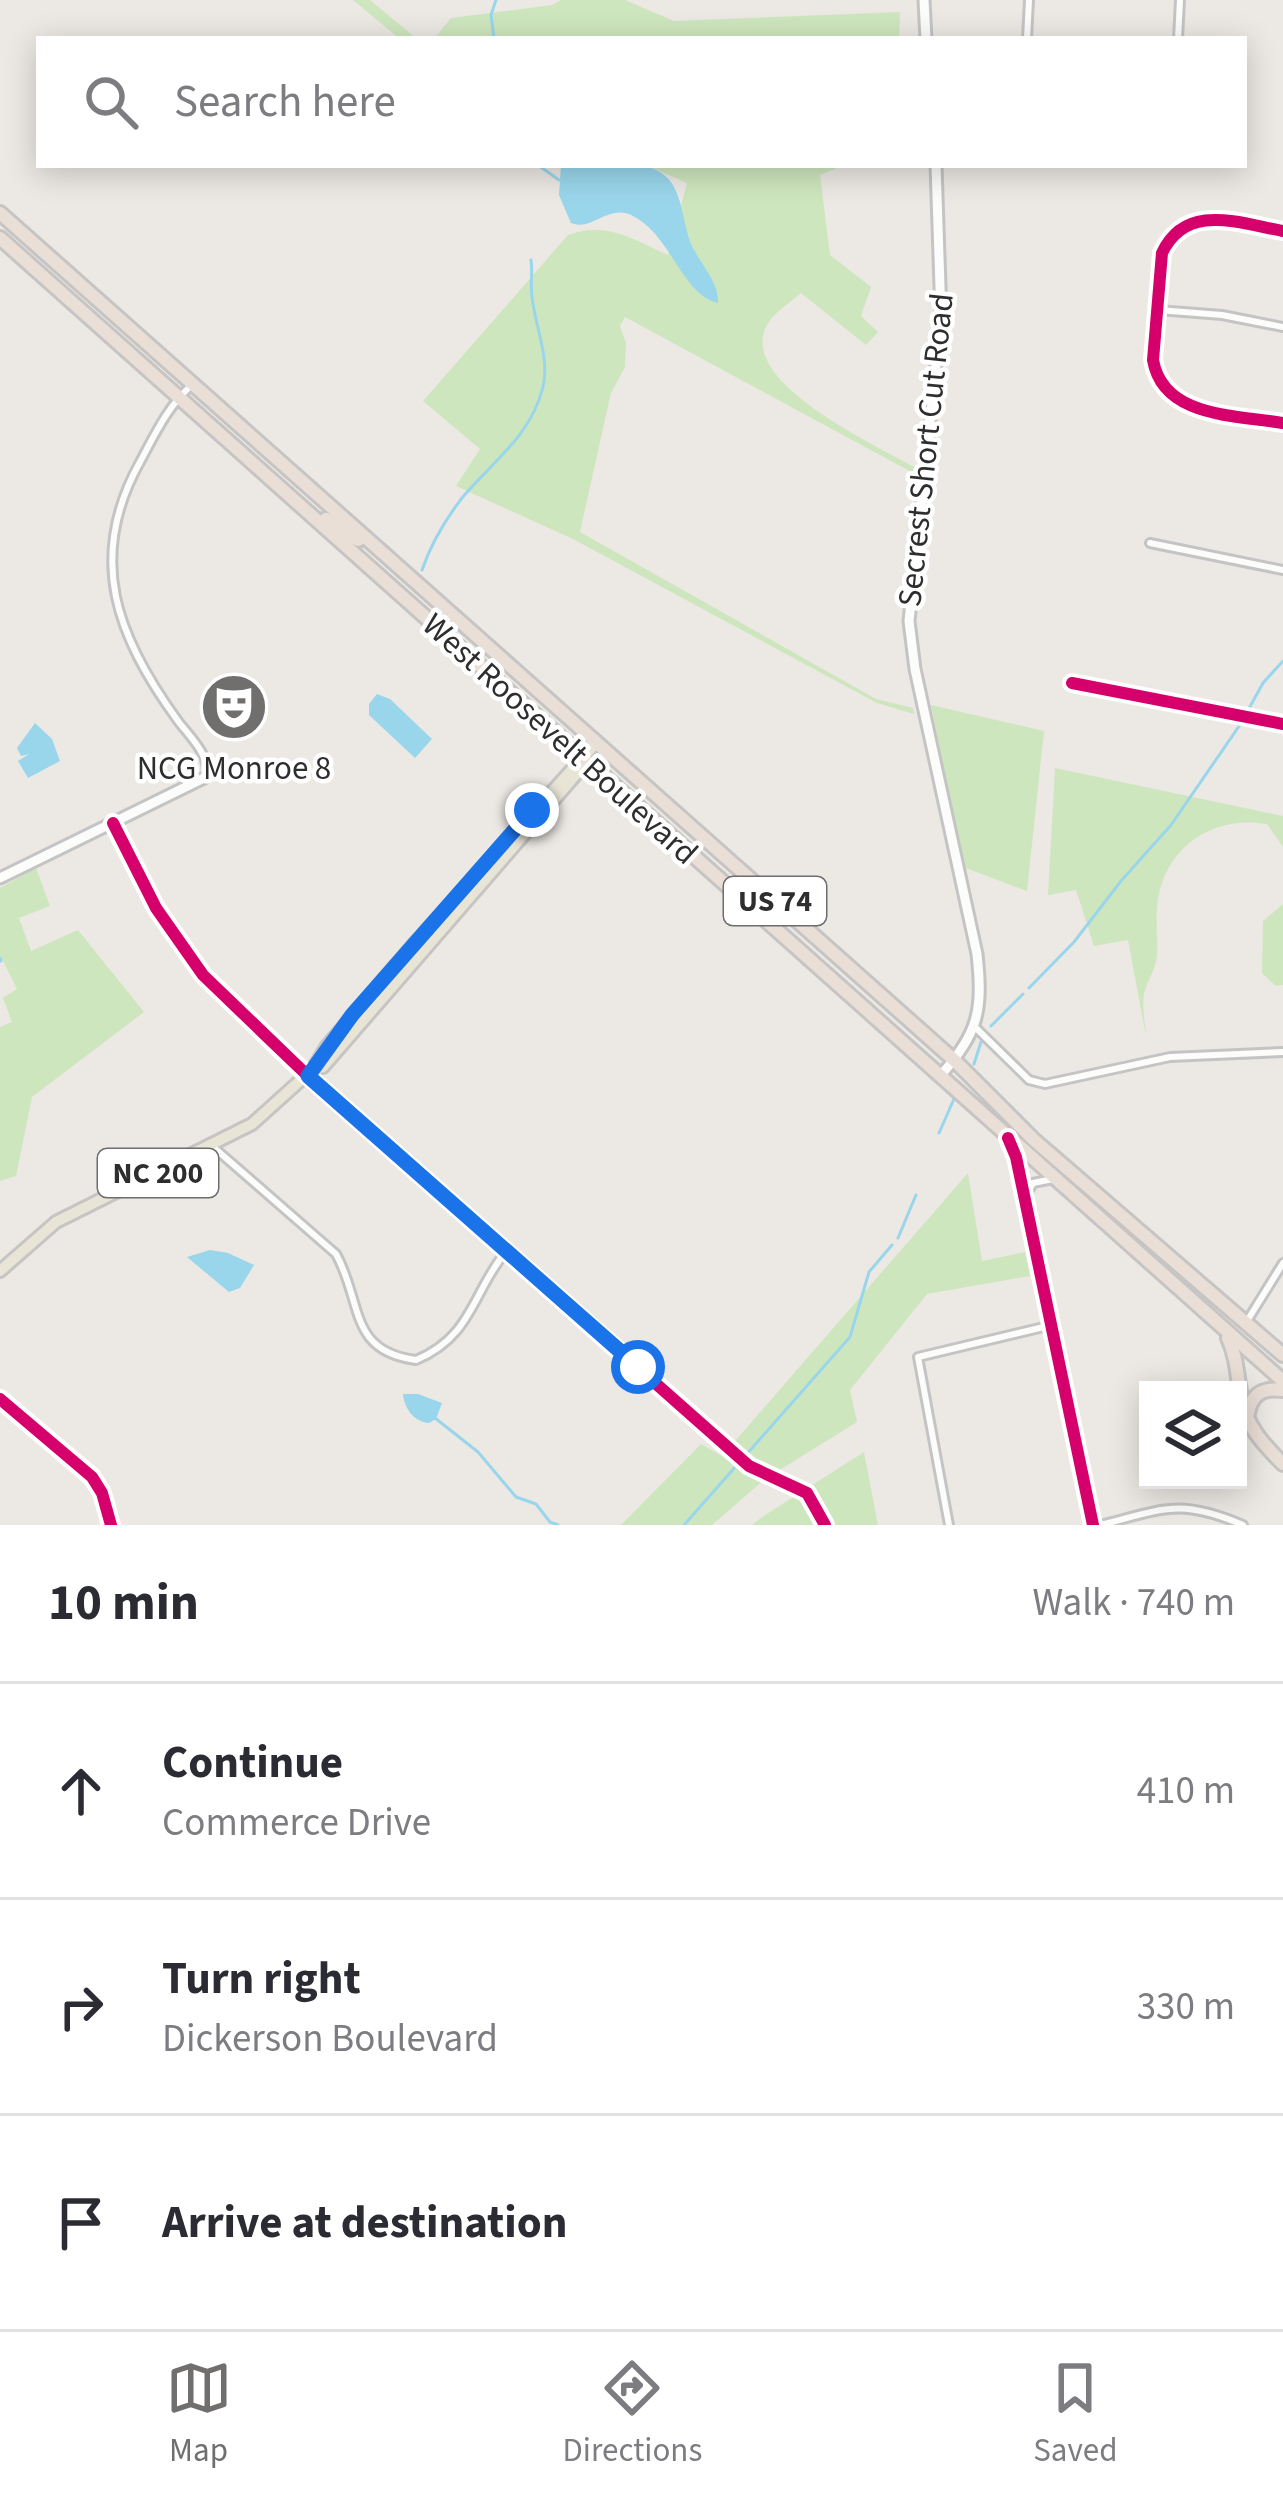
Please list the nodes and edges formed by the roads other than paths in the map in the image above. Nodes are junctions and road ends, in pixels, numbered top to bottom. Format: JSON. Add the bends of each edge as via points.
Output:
{"nodes":[{"id":1,"x":924,"y":0,"type":"edge"},
{"id":2,"x":1029,"y":0,"type":"edge"},
{"id":3,"x":1180,"y":0,"type":"edge"},
{"id":4,"x":926,"y":36,"type":"edge"},
{"id":5,"x":1027,"y":36,"type":"edge"},
{"id":6,"x":1178,"y":36,"type":"edge"},
{"id":7,"x":935,"y":168,"type":"edge"},
{"id":8,"x":0,"y":213,"type":"edge"},
{"id":9,"x":1283,"y":231,"type":"edge"},
{"id":10,"x":0,"y":238,"type":"edge"},
{"id":11,"x":1158,"y":310,"type":"junction"},
{"id":12,"x":1283,"y":327,"type":"edge"},
{"id":13,"x":192,"y":385,"type":"junction"},
{"id":14,"x":180,"y":397,"type":"junction"},
{"id":15,"x":1283,"y":423,"type":"edge"},
{"id":16,"x":321,"y":524,"type":"junction"},
{"id":17,"x":1150,"y":543,"type":"dead end"},
{"id":18,"x":1283,"y":570,"type":"edge"},
{"id":19,"x":408,"y":575,"type":"junction"},
{"id":20,"x":1072,"y":683,"type":"dead end"},
{"id":21,"x":1283,"y":724,"type":"edge"},
{"id":22,"x":596,"y":742,"type":"junction"},
{"id":23,"x":583,"y":759,"type":"junction"},
{"id":24,"x":206,"y":777,"type":"joint"},
{"id":25,"x":113,"y":823,"type":"junction"},
{"id":26,"x":479,"y":874,"type":"junction"},
{"id":27,"x":0,"y":878,"type":"edge"},
{"id":28,"x":456,"y":914,"type":"junction"},
{"id":29,"x":975,"y":1027,"type":"junction"},
{"id":30,"x":1283,"y":1052,"type":"edge"},
{"id":31,"x":954,"y":1060,"type":"junction"},
{"id":32,"x":310,"y":1073,"type":"junction"},
{"id":33,"x":940,"y":1076,"type":"junction"},
{"id":34,"x":1008,"y":1138,"type":"junction"},
{"id":35,"x":212,"y":1146,"type":"junction"},
{"id":36,"x":1053,"y":1179,"type":"junction"},
{"id":37,"x":1026,"y":1204,"type":"junction"},
{"id":38,"x":507,"y":1250,"type":"junction"},
{"id":39,"x":1283,"y":1263,"type":"edge"},
{"id":40,"x":0,"y":1271,"type":"edge"},
{"id":41,"x":1247,"y":1322,"type":"junction"},
{"id":42,"x":1052,"y":1325,"type":"junction"},
{"id":43,"x":1221,"y":1327,"type":"junction"},
{"id":44,"x":1283,"y":1355,"type":"edge"},
{"id":45,"x":1283,"y":1386,"type":"edge"},
{"id":46,"x":0,"y":1399,"type":"edge"},
{"id":47,"x":1248,"y":1412,"type":"junction"},
{"id":48,"x":1283,"y":1464,"type":"edge"},
{"id":49,"x":111,"y":1525,"type":"edge"},
{"id":50,"x":826,"y":1525,"type":"edge"},
{"id":51,"x":949,"y":1525,"type":"edge"},
{"id":52,"x":1096,"y":1525,"type":"edge"},
{"id":53,"x":1244,"y":1525,"type":"edge"}],
"edges":[{"from":1,"to":4,"type":"main road"},
{"from":2,"to":5,"type":"street"},
{"from":3,"to":6,"type":"street"},
{"from":7,"to":29,"type":"main road","name":"Secrest Short Cut Road","via":[[941,317],[909,621],[976,954],[982,999]]},
{"from":8,"to":13,"type":"highway","name":"West Roosevelt Boulevard","number":"US 74"},
{"from":9,"to":11,"type":"street","via":[[1211,218],[1181,227],[1162,253]]},
{"from":10,"to":14,"type":"highway","name":"West Roosevelt Boulevard","number":"US 74"},
{"from":11,"to":12,"type":"street"},
{"from":11,"to":15,"type":"street","via":[[1153,360],[1167,393],[1196,408]]},
{"from":13,"to":14,"type":"street"},
{"from":13,"to":19,"type":"highway","name":"West Roosevelt Boulevard","number":"US 74"},
{"from":14,"to":16,"type":"highway","name":"West Roosevelt Boulevard","number":"US 74"},
{"from":14,"to":24,"type":"street","via":[[123,495],[110,563],[130,642],[202,754]]},
{"from":16,"to":19,"type":"highway","via":[[334,521]]},
{"from":16,"to":23,"type":"highway","name":"West Roosevelt Boulevard","number":"US 74"},
{"from":17,"to":18,"type":"street"},
{"from":19,"to":22,"type":"highway","name":"West Roosevelt Boulevard","number":"US 74"},
{"from":20,"to":21,"type":"street"},
{"from":22,"to":23,"type":"main road","number":"NC 200"},
{"from":22,"to":31,"type":"highway","name":"West Roosevelt Boulevard","number":"US 74"},
{"from":23,"to":26,"type":"main road","number":"NC 200"},
{"from":23,"to":28,"type":"main road","number":"NC 200"},
{"from":23,"to":33,"type":"highway","name":"West Roosevelt Boulevard","number":"US 74"},
{"from":24,"to":25,"type":"main road"},
{"from":25,"to":27,"type":"main road"},
{"from":25,"to":32,"type":"street","via":[[182,949]]},
{"from":26,"to":28,"type":"main road","number":"NC 200"},
{"from":26,"to":32,"type":"main road","number":"NC 200"},
{"from":28,"to":32,"type":"main road","number":"NC 200"},
{"from":29,"to":30,"type":"street","via":[[1029,1080],[1045,1084],[1170,1057]]},
{"from":29,"to":31,"type":"main road","name":"Secrest Short Cut Road"},
{"from":31,"to":33,"type":"main road","name":"Secrest Short Cut Road"},
{"from":31,"to":41,"type":"highway","name":"West Roosevelt Boulevard","number":"US 74","via":[[1034,1140]]},
{"from":32,"to":35,"type":"main road","number":"NC 200","via":[[252,1124]]},
{"from":32,"to":38,"type":"street"},
{"from":33,"to":34,"type":"highway","name":"West Roosevelt Boulevard","number":"US 74"},
{"from":34,"to":36,"type":"highway","name":"West Roosevelt Boulevard","number":"US 74"},
{"from":34,"to":37,"type":"street"},
{"from":35,"to":38,"type":"street","via":[[336,1254],[360,1324],[385,1354],[416,1360],[451,1340]]},
{"from":35,"to":40,"type":"main road","number":"NC 200","via":[[56,1222]]},
{"from":36,"to":37,"type":"street","via":[[1034,1183]]},
{"from":36,"to":43,"type":"highway","name":"West Roosevelt Boulevard","number":"US 74"},
{"from":37,"to":42,"type":"main road"},
{"from":38,"to":50,"type":"street","via":[[758,1473],[806,1492]]},
{"from":39,"to":41,"type":"street"},
{"from":41,"to":44,"type":"highway","name":"West Roosevelt Boulevard","number":"US 74"},
{"from":42,"to":51,"type":"street","via":[[918,1357]]},
{"from":42,"to":52,"type":"main road"},
{"from":43,"to":45,"type":"highway","name":"West Roosevelt Boulevard","number":"US 74"},
{"from":43,"to":47,"type":"highway"},
{"from":45,"to":47,"type":"highway","via":[[1264,1389]]},
{"from":46,"to":49,"type":"street","via":[[92,1477]]},
{"from":47,"to":48,"type":"highway","via":[[1262,1444]]},
{"from":52,"to":53,"type":"street","via":[[1194,1507]]}]}
